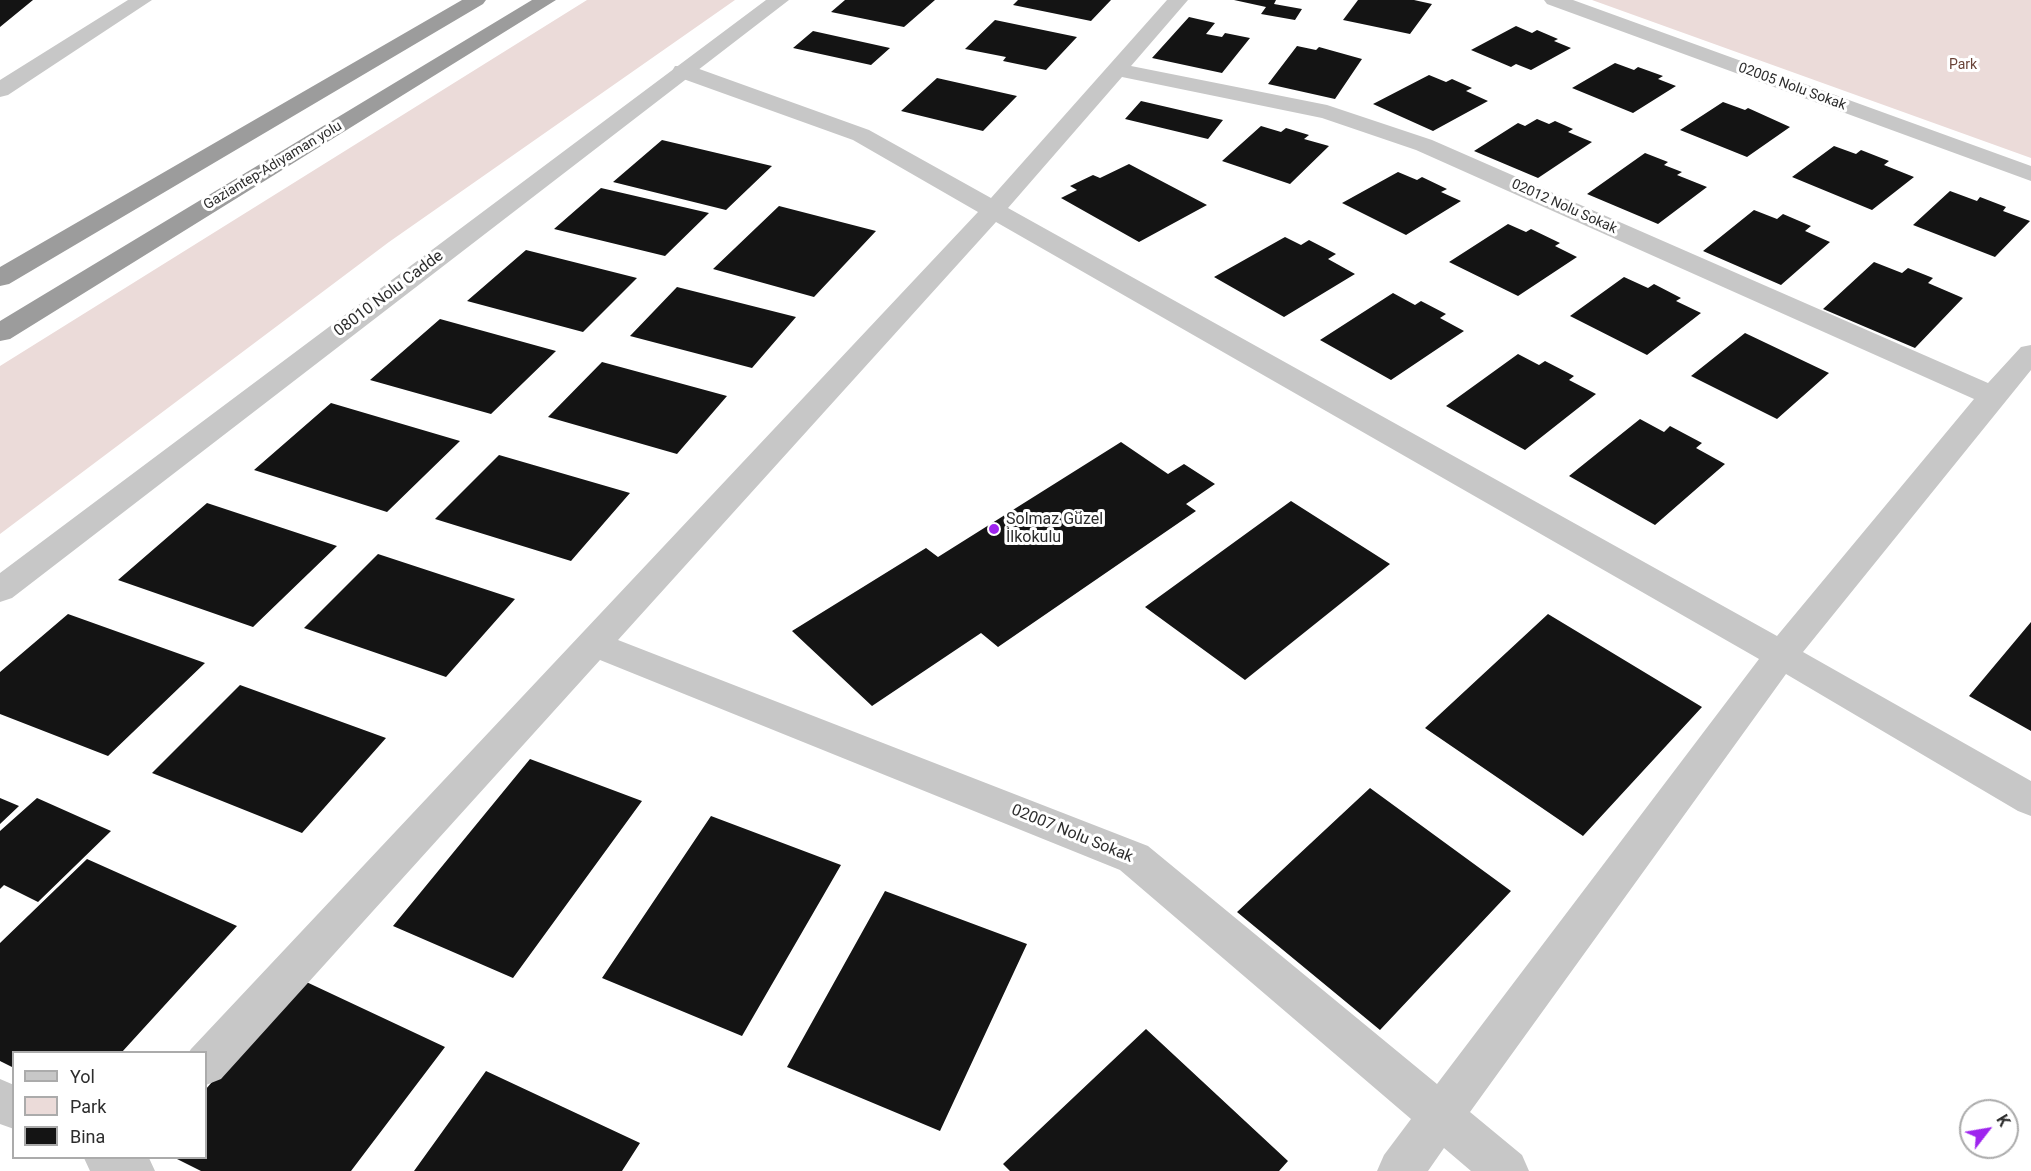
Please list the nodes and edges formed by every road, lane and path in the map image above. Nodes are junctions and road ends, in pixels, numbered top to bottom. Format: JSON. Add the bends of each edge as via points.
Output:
{"nodes":[{"id":1,"x":142,"y":0,"type":"edge"},
{"id":2,"x":476,"y":0,"type":"edge"},
{"id":3,"x":546,"y":0,"type":"edge"},
{"id":4,"x":780,"y":0,"type":"edge"},
{"id":5,"x":1178,"y":0,"type":"edge"},
{"id":6,"x":1554,"y":0,"type":"edge"},
{"id":7,"x":1119,"y":70,"type":"junction"},
{"id":8,"x":682,"y":71,"type":"junction"},
{"id":9,"x":0,"y":90,"type":"edge"},
{"id":10,"x":2031,"y":174,"type":"edge"},
{"id":11,"x":994,"y":209,"type":"junction"},
{"id":12,"x":0,"y":278,"type":"edge"},
{"id":13,"x":0,"y":333,"type":"edge"},
{"id":14,"x":2031,"y":353,"type":"edge"},
{"id":15,"x":1992,"y":396,"type":"junction"},
{"id":16,"x":0,"y":590,"type":"edge"},
{"id":17,"x":592,"y":643,"type":"junction"},
{"id":18,"x":1782,"y":655,"type":"junction"},
{"id":19,"x":2031,"y":800,"type":"edge"},
{"id":20,"x":207,"y":1063,"type":"edge"},
{"id":21,"x":1441,"y":1117,"type":"junction"},
{"id":22,"x":1400,"y":1171,"type":"edge"},
{"id":23,"x":1506,"y":1171,"type":"edge"}],
"edges":[{"from":1,"to":9,"type":"street"},
{"from":2,"to":12,"type":"highway"},
{"from":3,"to":13,"type":"highway","name":"Gaziantep-Adıyaman yolu"},
{"from":4,"to":8,"type":"street","name":"08010 Nolu Cadde"},
{"from":5,"to":7,"type":"street"},
{"from":6,"to":10,"type":"street","name":"02005 Nolu Sokak"},
{"from":7,"to":11,"type":"street"},
{"from":7,"to":15,"type":"street","name":"02012 Nolu Sokak","via":[[1327,112],[1424,145]]},
{"from":8,"to":11,"type":"street","via":[[861,135]]},
{"from":8,"to":16,"type":"street","name":"08010 Nolu Cadde"},
{"from":11,"to":17,"type":"street"},
{"from":11,"to":18,"type":"street"},
{"from":14,"to":15,"type":"street"},
{"from":15,"to":18,"type":"street"},
{"from":17,"to":20,"type":"street"},
{"from":17,"to":21,"type":"street","name":"02007 Nolu Sokak","via":[[1134,858]]},
{"from":18,"to":19,"type":"street"},
{"from":18,"to":21,"type":"street"},
{"from":21,"to":22,"type":"street"},
{"from":21,"to":23,"type":"street","name":"02007 Nolu Sokak"}]}
